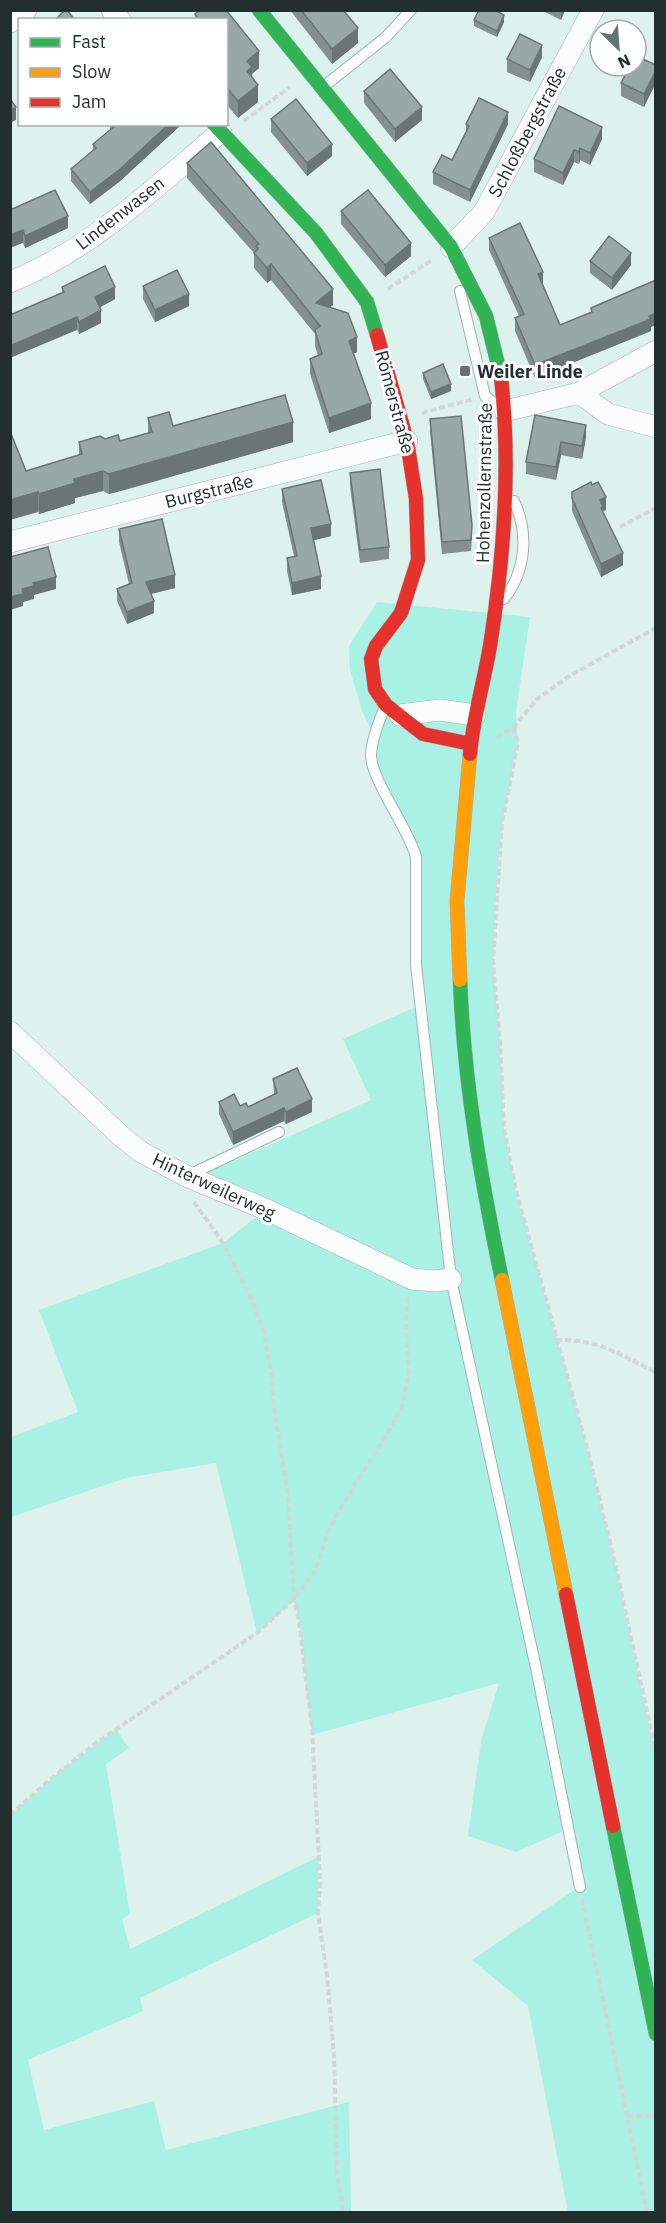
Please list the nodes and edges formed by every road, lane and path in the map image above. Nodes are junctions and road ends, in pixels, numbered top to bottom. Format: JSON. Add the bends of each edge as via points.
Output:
{"nodes":[{"id":1,"x":26,"y":10,"type":"edge"},
{"id":2,"x":259,"y":10,"type":"edge"},
{"id":3,"x":411,"y":10,"type":"edge"},
{"id":4,"x":592,"y":10,"type":"edge"},
{"id":5,"x":10,"y":22,"type":"edge"},
{"id":6,"x":309,"y":70,"type":"junction"},
{"id":7,"x":322,"y":87,"type":"junction"},
{"id":8,"x":228,"y":125,"type":"edge"},
{"id":9,"x":218,"y":128,"type":"edge"},
{"id":10,"x":451,"y":247,"type":"junction"},
{"id":11,"x":10,"y":282,"type":"edge"},
{"id":12,"x":367,"y":302,"type":"junction"},
{"id":13,"x":656,"y":351,"type":"edge"},
{"id":14,"x":579,"y":393,"type":"junction"},
{"id":15,"x":485,"y":396,"type":"junction"},
{"id":16,"x":505,"y":411,"type":"junction"},
{"id":17,"x":401,"y":418,"type":"junction"},
{"id":18,"x":656,"y":427,"type":"edge"},
{"id":19,"x":407,"y":441,"type":"junction"},
{"id":20,"x":505,"y":484,"type":"junction"},
{"id":21,"x":656,"y":508,"type":"edge"},
{"id":22,"x":620,"y":527,"type":"dead end"},
{"id":23,"x":10,"y":542,"type":"edge"},
{"id":24,"x":496,"y":609,"type":"junction"},
{"id":25,"x":656,"y":628,"type":"edge"},
{"id":26,"x":393,"y":710,"type":"junction"},
{"id":27,"x":475,"y":715,"type":"junction"},
{"id":28,"x":513,"y":728,"type":"junction"},
{"id":29,"x":471,"y":740,"type":"junction"},
{"id":30,"x":10,"y":1032,"type":"edge"},
{"id":31,"x":279,"y":1132,"type":"dead end"},
{"id":32,"x":186,"y":1176,"type":"junction"},
{"id":33,"x":191,"y":1198,"type":"dead end"},
{"id":34,"x":451,"y":1279,"type":"junction"},
{"id":35,"x":412,"y":1280,"type":"junction"},
{"id":36,"x":556,"y":1340,"type":"junction"},
{"id":37,"x":656,"y":1372,"type":"edge"},
{"id":38,"x":294,"y":1599,"type":"junction"},
{"id":39,"x":656,"y":1754,"type":"edge"},
{"id":40,"x":10,"y":1815,"type":"edge"},
{"id":41,"x":580,"y":1887,"type":"joint"},
{"id":42,"x":656,"y":2034,"type":"edge"},
{"id":43,"x":627,"y":2116,"type":"junction"},
{"id":44,"x":656,"y":2116,"type":"edge"},
{"id":45,"x":343,"y":2212,"type":"edge"},
{"id":46,"x":647,"y":2212,"type":"edge"}],
"edges":[{"from":1,"to":5,"type":"street"},
{"from":2,"to":6,"type":"main road","name":"Hohenzollernstraße"},
{"from":3,"to":7,"type":"lane","via":[[385,38]]},
{"from":4,"to":10,"type":"street","name":"Schloßbergstraße","via":[[484,212]]},
{"from":6,"to":7,"type":"main road","name":"Hohenzollernstraße"},
{"from":6,"to":8,"type":"path","via":[[249,119]]},
{"from":7,"to":10,"type":"main road","name":"Hohenzollernstraße"},
{"from":9,"to":11,"type":"street","name":"Lindenwasen","via":[[98,235],[41,270]]},
{"from":9,"to":12,"type":"main road","name":"Römerstraße","via":[[316,233]]},
{"from":10,"to":12,"type":"path"},
{"from":10,"to":15,"type":"lane"},
{"from":10,"to":16,"type":"main road","name":"Hohenzollernstraße","via":[[486,316]]},
{"from":12,"to":17,"type":"main road","name":"Römerstraße"},
{"from":13,"to":14,"type":"street"},
{"from":14,"to":16,"type":"street"},
{"from":14,"to":18,"type":"street","via":[[608,414]]},
{"from":15,"to":16,"type":"lane"},
{"from":15,"to":17,"type":"path"},
{"from":16,"to":20,"type":"main road","name":"Hohenzollernstraße"},
{"from":17,"to":19,"type":"main road","name":"Römerstraße"},
{"from":19,"to":23,"type":"street","name":"Burgstraße"},
{"from":19,"to":26,"type":"main road","name":"Römerstraße","via":[[416,499],[418,561],[400,613],[371,659],[375,689]]},
{"from":20,"to":24,"type":"main road","name":"Hohenzollernstraße"},
{"from":20,"to":24,"type":"lane","via":[[519,512],[524,536],[513,588]]},
{"from":21,"to":22,"type":"path"},
{"from":24,"to":27,"type":"main road","name":"Hohenzollernstraße"},
{"from":25,"to":28,"type":"path","via":[[571,675],[537,699]]},
{"from":26,"to":27,"type":"street"},
{"from":26,"to":29,"type":"main road","name":"Römerstraße","via":[[423,734]]},
{"from":26,"to":34,"type":"lane","via":[[374,735],[371,758],[416,857],[416,965]]},
{"from":27,"to":29,"type":"main road","name":"Hohenzollernstraße"},
{"from":28,"to":29,"type":"path","via":[[499,738]]},
{"from":28,"to":36,"type":"path","via":[[518,742],[502,823],[493,962],[504,1129],[516,1191]]},
{"from":29,"to":42,"type":"main road","name":"Hohenzollernstraße","via":[[457,901],[462,1036],[473,1132]]},
{"from":30,"to":32,"type":"street","name":"Hinterweilerweg","via":[[121,1136],[141,1152]]},
{"from":31,"to":32,"type":"lane"},
{"from":32,"to":35,"type":"street","name":"Hinterweilerweg","via":[[265,1209]]},
{"from":33,"to":38,"type":"path","via":[[224,1243],[264,1332],[288,1496]]},
{"from":34,"to":35,"type":"street","name":"Hinterweilerweg"},
{"from":34,"to":41,"type":"lane"},
{"from":35,"to":38,"type":"path","via":[[406,1301],[409,1371],[402,1406],[329,1529],[316,1570]]},
{"from":36,"to":37,"type":"path","via":[[597,1343]]},
{"from":36,"to":39,"type":"path","via":[[588,1448]]},
{"from":38,"to":40,"type":"path","via":[[257,1633],[96,1743]]},
{"from":38,"to":45,"type":"path","via":[[312,1727],[320,1880],[318,1913],[334,2056],[337,2173]]},
{"from":41,"to":43,"type":"path"},
{"from":43,"to":44,"type":"path"},
{"from":43,"to":46,"type":"path"}]}
